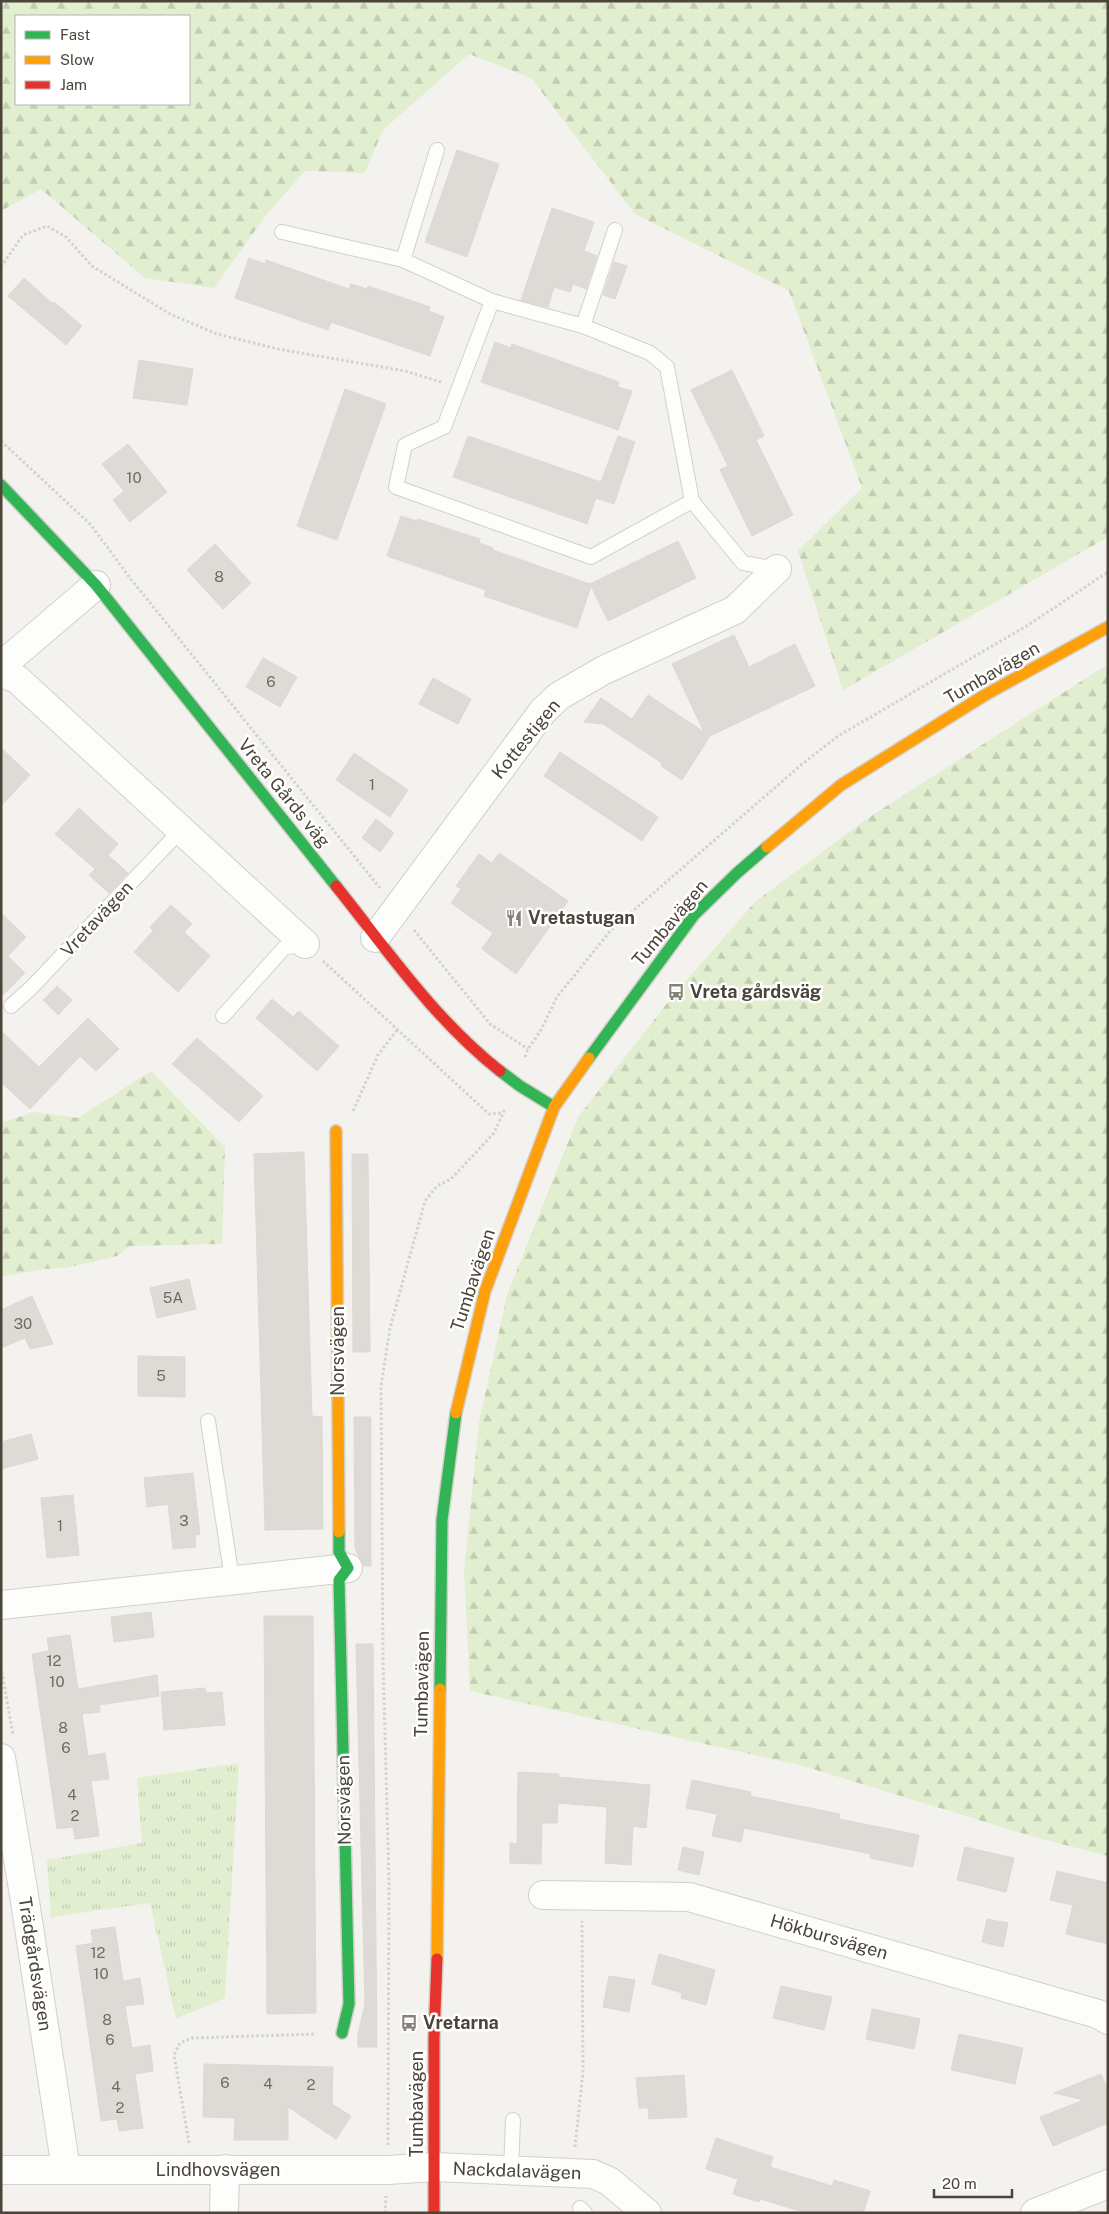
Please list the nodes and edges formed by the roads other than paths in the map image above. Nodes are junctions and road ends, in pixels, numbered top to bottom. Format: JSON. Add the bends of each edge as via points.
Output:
{"nodes":[{"id":1,"x":437,"y":150,"type":"dead end"},
{"id":2,"x":615,"y":230,"type":"dead end"},
{"id":3,"x":282,"y":232,"type":"dead end"},
{"id":4,"x":403,"y":260,"type":"junction"},
{"id":5,"x":492,"y":301,"type":"junction"},
{"id":6,"x":583,"y":326,"type":"junction"},
{"id":7,"x":1,"y":485,"type":"edge"},
{"id":8,"x":692,"y":501,"type":"junction"},
{"id":9,"x":777,"y":569,"type":"joint"},
{"id":10,"x":96,"y":585,"type":"junction"},
{"id":11,"x":1108,"y":627,"type":"edge"},
{"id":12,"x":1,"y":666,"type":"edge"},
{"id":13,"x":1,"y":673,"type":"edge"},
{"id":14,"x":182,"y":830,"type":"junction"},
{"id":15,"x":375,"y":938,"type":"junction"},
{"id":16,"x":305,"y":944,"type":"joint"},
{"id":17,"x":11,"y":1006,"type":"dead end"},
{"id":18,"x":223,"y":1016,"type":"dead end"},
{"id":19,"x":554,"y":1107,"type":"junction"},
{"id":20,"x":336,"y":1130,"type":"road end"},
{"id":21,"x":208,"y":1421,"type":"dead end"},
{"id":22,"x":348,"y":1568,"type":"junction"},
{"id":23,"x":232,"y":1579,"type":"junction"},
{"id":24,"x":1,"y":1605,"type":"edge"},
{"id":25,"x":1,"y":1758,"type":"edge"},
{"id":26,"x":543,"y":1895,"type":"dead end"},
{"id":27,"x":1108,"y":2020,"type":"edge"},
{"id":28,"x":342,"y":2033,"type":"road end"},
{"id":29,"x":513,"y":2120,"type":"dead end"},
{"id":30,"x":435,"y":2167,"type":"junction"},
{"id":31,"x":225,"y":2169,"type":"junction"},
{"id":32,"x":1,"y":2170,"type":"edge"},
{"id":33,"x":66,"y":2170,"type":"junction"},
{"id":34,"x":511,"y":2170,"type":"junction"},
{"id":35,"x":1108,"y":2184,"type":"edge"},
{"id":36,"x":224,"y":2213,"type":"edge"},
{"id":37,"x":434,"y":2213,"type":"edge"},
{"id":38,"x":647,"y":2213,"type":"edge"},
{"id":39,"x":1036,"y":2213,"type":"edge"}],
"edges":[{"from":1,"to":4,"type":"lane"},
{"from":2,"to":6,"type":"lane"},
{"from":3,"to":4,"type":"lane"},
{"from":4,"to":5,"type":"lane"},
{"from":5,"to":6,"type":"lane"},
{"from":5,"to":8,"type":"lane","via":[[444,427],[405,445],[396,488],[592,557]]},
{"from":6,"to":8,"type":"lane","via":[[650,353],[667,366]]},
{"from":7,"to":10,"type":"main road","name":"Vreta Gårds väg"},
{"from":8,"to":9,"type":"lane","via":[[743,563]]},
{"from":9,"to":15,"type":"street","name":"Kottestigen","via":[[736,610],[604,670],[559,696],[543,711]]},
{"from":10,"to":12,"type":"street"},
{"from":10,"to":15,"type":"main road","name":"Vreta Gårds väg"},
{"from":11,"to":19,"type":"main road","name":"Tumbavägen","via":[[986,696],[841,785],[737,873],[688,923]]},
{"from":13,"to":14,"type":"street","via":[[18,679]]},
{"from":14,"to":16,"type":"street"},
{"from":14,"to":17,"type":"lane","name":"Vretavägen"},
{"from":15,"to":19,"type":"main road","name":"Vreta Gårds väg","via":[[431,1006],[475,1051],[516,1084]]},
{"from":16,"to":18,"type":"lane","via":[[284,948]]},
{"from":19,"to":30,"type":"main road","name":"Tumbavägen","via":[[485,1291],[457,1401],[442,1520]]},
{"from":20,"to":22,"type":"main road","name":"Norsvägen","via":[[339,1552]]},
{"from":21,"to":23,"type":"lane"},
{"from":22,"to":23,"type":"street"},
{"from":22,"to":28,"type":"main road","name":"Norsvägen","via":[[339,1580],[348,2004]]},
{"from":23,"to":24,"type":"street"},
{"from":25,"to":33,"type":"street","name":"Trädgårdsvägen"},
{"from":26,"to":27,"type":"street","name":"Hökbursvägen","via":[[689,1897],[1098,2014]]},
{"from":29,"to":34,"type":"lane"},
{"from":30,"to":31,"type":"street","name":"Lindhovsvägen","via":[[388,2170]]},
{"from":30,"to":34,"type":"street","name":"Nackdalavägen"},
{"from":30,"to":37,"type":"main road","name":"Tumbavägen"},
{"from":31,"to":33,"type":"street","name":"Lindhovsvägen"},
{"from":31,"to":36,"type":"street"},
{"from":32,"to":33,"type":"street","name":"Lindhovsvägen"},
{"from":34,"to":38,"type":"street","name":"Nackdalavägen","via":[[593,2174],[609,2181]]},
{"from":35,"to":39,"type":"street"}]}
